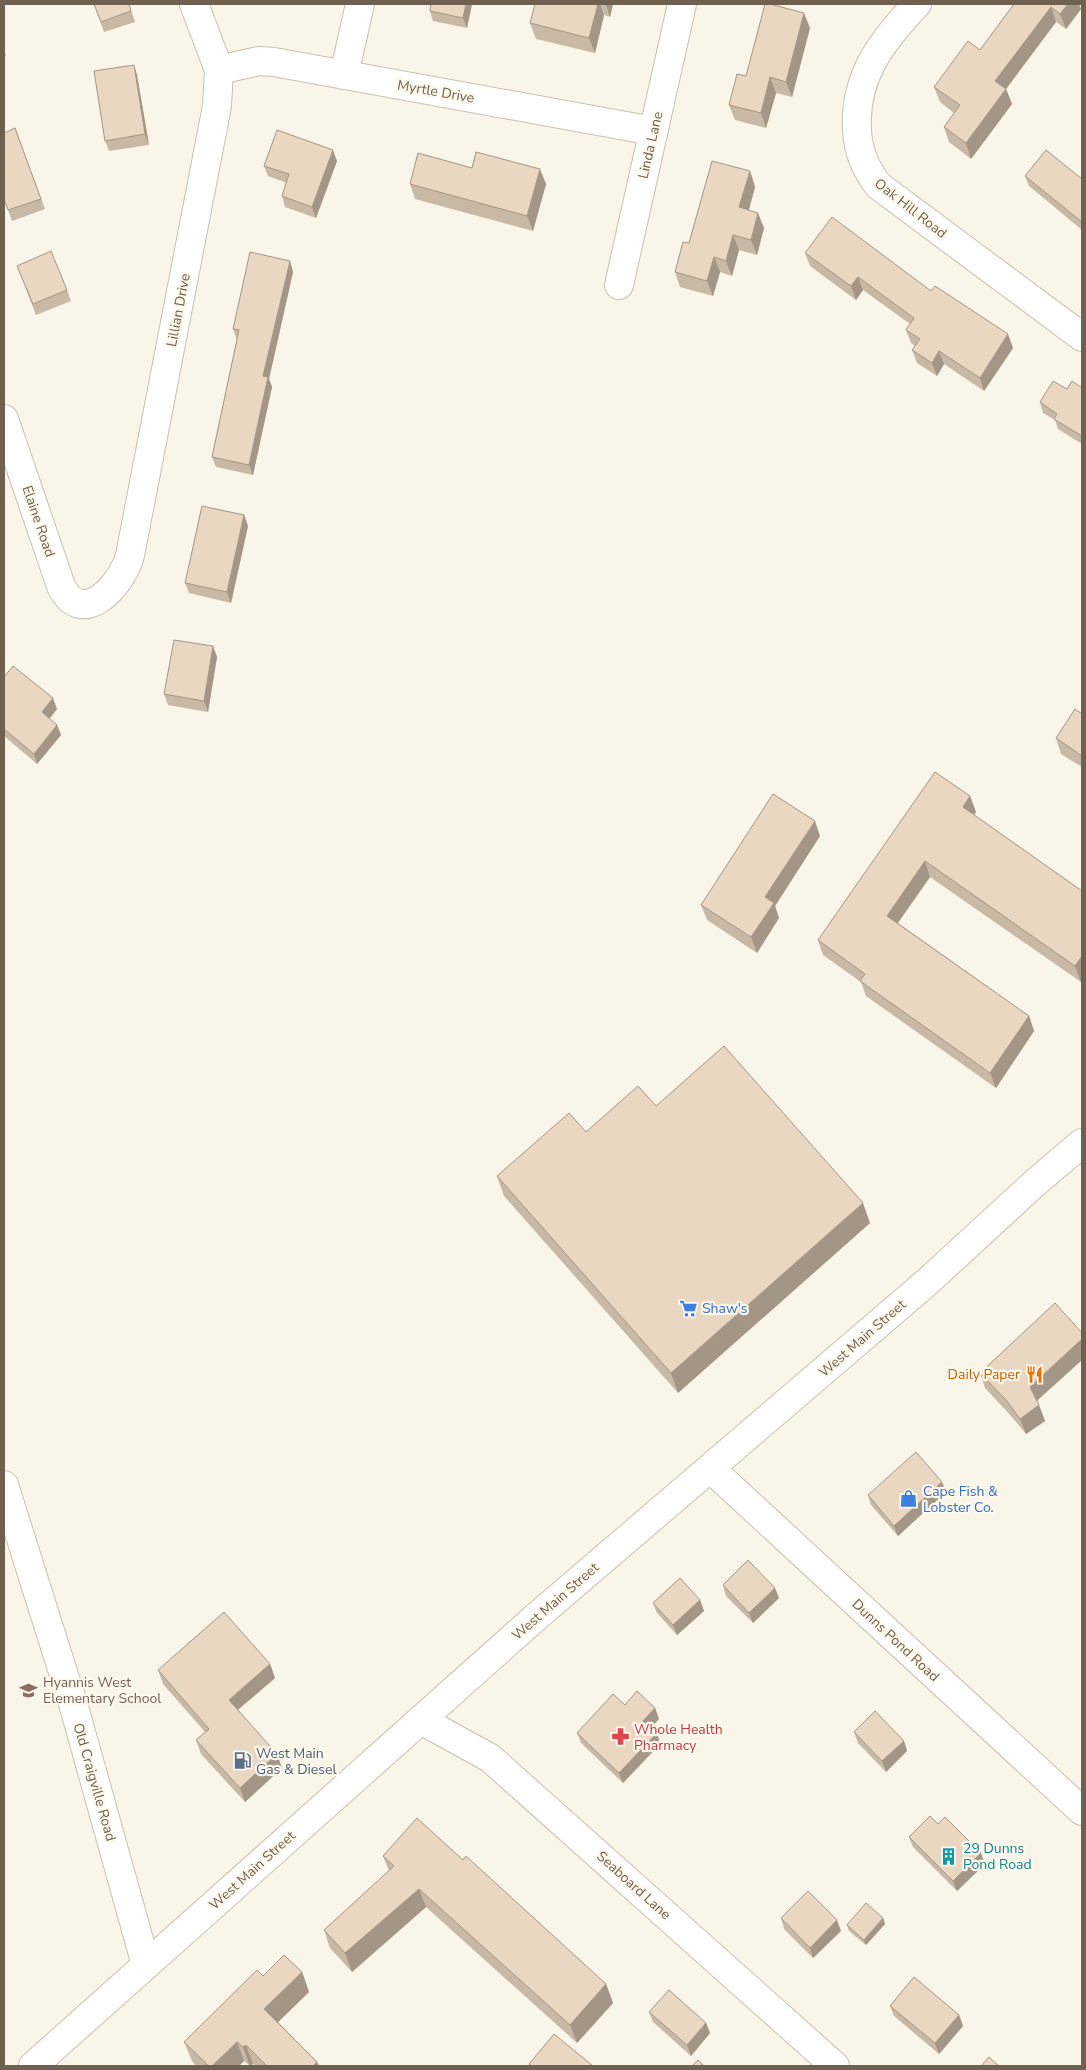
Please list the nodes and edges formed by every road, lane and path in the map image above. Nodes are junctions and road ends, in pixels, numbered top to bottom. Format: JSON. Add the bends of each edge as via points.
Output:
{"nodes":[{"id":1,"x":194,"y":4,"type":"edge"},
{"id":2,"x":360,"y":4,"type":"edge"},
{"id":3,"x":682,"y":4,"type":"edge"},
{"id":4,"x":917,"y":4,"type":"edge"},
{"id":5,"x":219,"y":70,"type":"junction"},
{"id":6,"x":344,"y":75,"type":"junction"},
{"id":7,"x":653,"y":131,"type":"junction"},
{"id":8,"x":619,"y":286,"type":"dead end"},
{"id":9,"x":1082,"y":337,"type":"edge"},
{"id":10,"x":4,"y":419,"type":"edge"},
{"id":11,"x":92,"y":604,"type":"joint"},
{"id":12,"x":1082,"y":1143,"type":"edge"},
{"id":13,"x":711,"y":1469,"type":"junction"},
{"id":14,"x":4,"y":1485,"type":"edge"},
{"id":15,"x":421,"y":1720,"type":"junction"},
{"id":16,"x":1082,"y":1811,"type":"edge"},
{"id":17,"x":146,"y":1965,"type":"junction"},
{"id":18,"x":33,"y":2066,"type":"edge"},
{"id":19,"x":835,"y":2066,"type":"edge"}],
"edges":[{"from":1,"to":5,"type":"street","name":"Lillian Drive"},
{"from":2,"to":6,"type":"street"},
{"from":3,"to":7,"type":"street","name":"Linda Lane"},
{"from":4,"to":9,"type":"street","name":"Oak Hill Road","via":[[884,41],[862,81],[856,118],[862,160],[868,173],[879,186]]},
{"from":5,"to":6,"type":"street","name":"Myrtle Drive","via":[[259,61]]},
{"from":5,"to":11,"type":"street","name":"Lillian Drive","via":[[217,106],[128,563],[106,595]]},
{"from":6,"to":7,"type":"street","name":"Myrtle Drive"},
{"from":7,"to":8,"type":"street","name":"Linda Lane"},
{"from":10,"to":11,"type":"street","name":"Elaine Road","via":[[64,593],[75,602]]},
{"from":12,"to":13,"type":"street","name":"West Main Street"},
{"from":13,"to":15,"type":"street","name":"West Main Street","via":[[581,1577]]},
{"from":13,"to":16,"type":"street","name":"Dunns Pond Road"},
{"from":14,"to":17,"type":"street","name":"Old Craigville Road","via":[[74,1707]]},
{"from":15,"to":17,"type":"street","name":"West Main Street"},
{"from":15,"to":19,"type":"street","name":"Seaboard Lane","via":[[490,1758]]},
{"from":17,"to":18,"type":"street","name":"West Main Street"}]}
